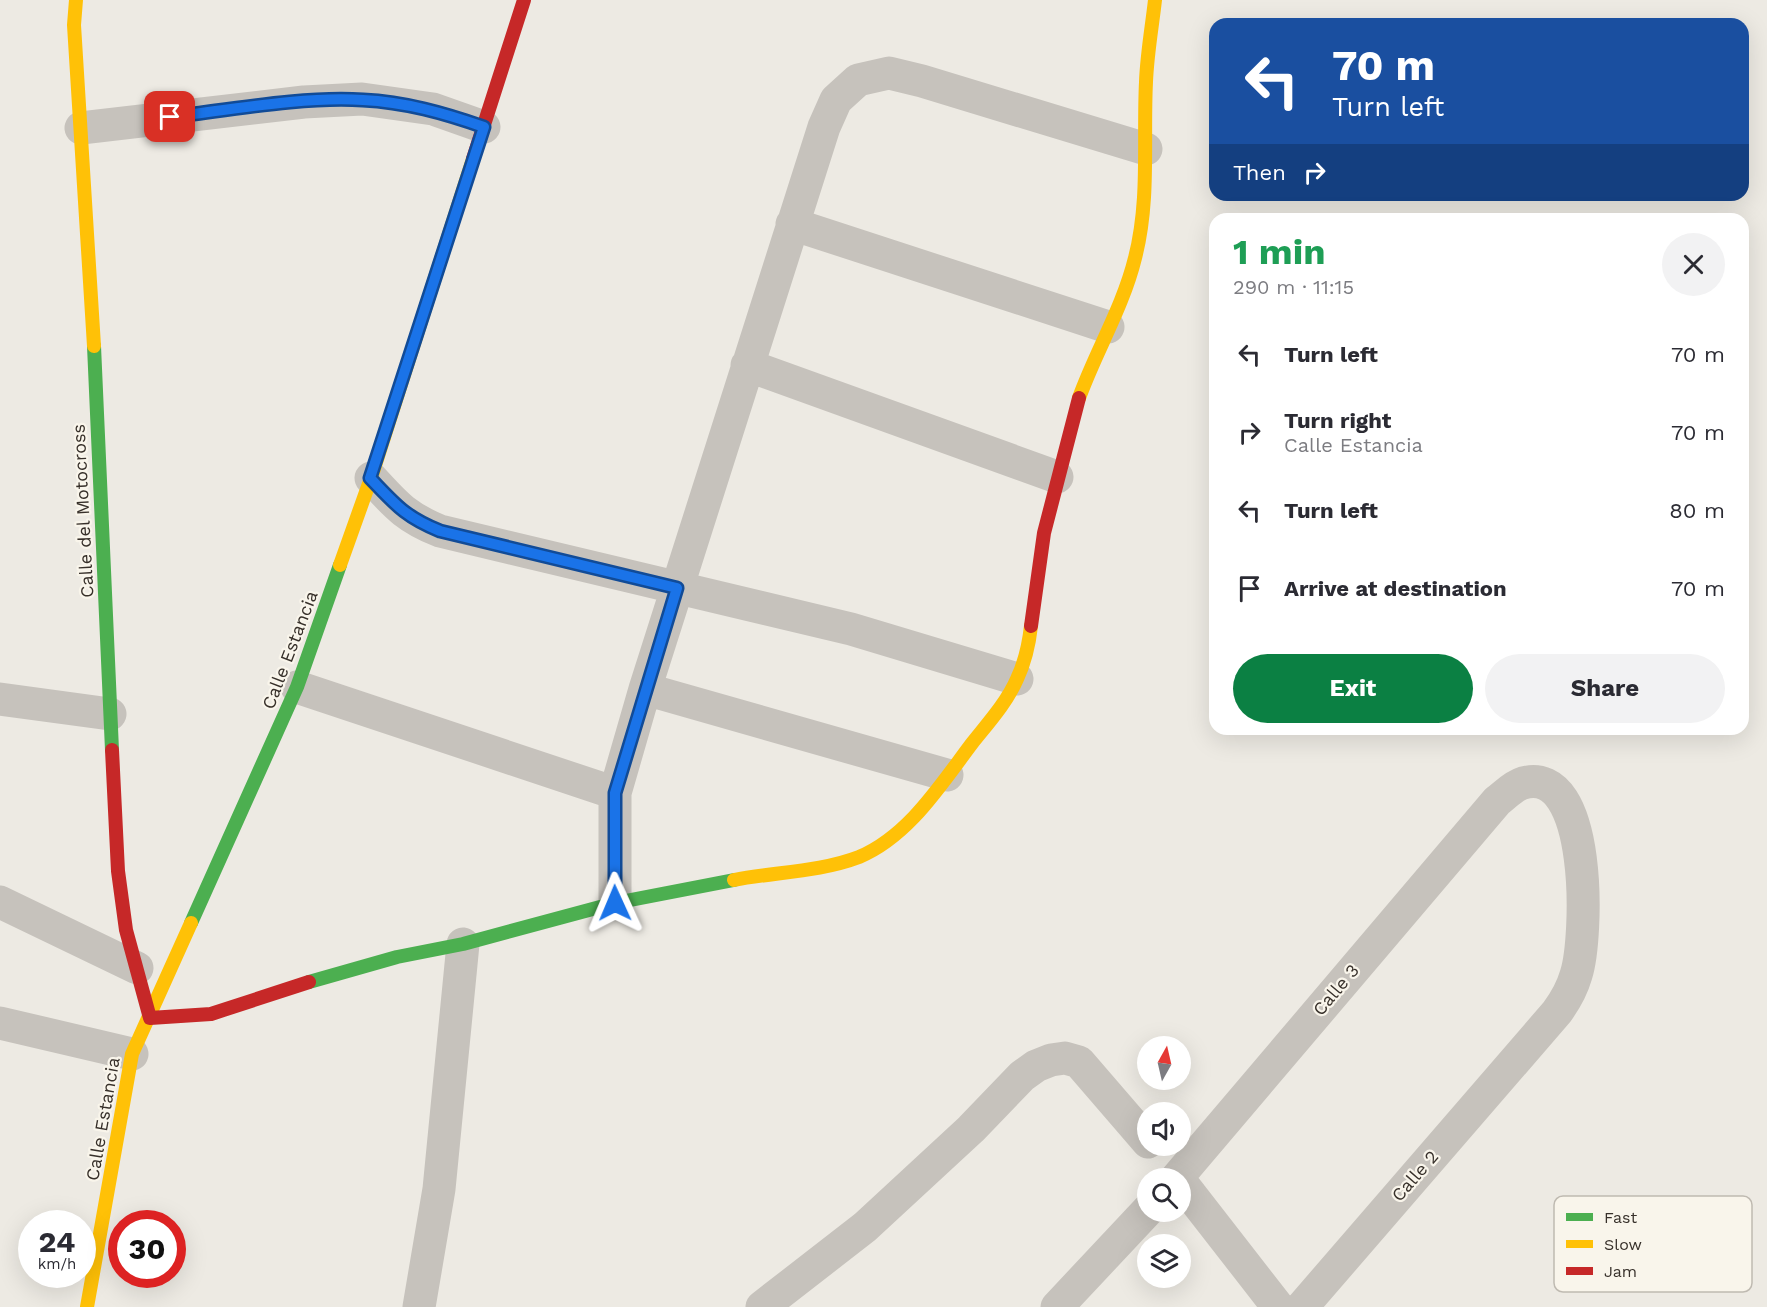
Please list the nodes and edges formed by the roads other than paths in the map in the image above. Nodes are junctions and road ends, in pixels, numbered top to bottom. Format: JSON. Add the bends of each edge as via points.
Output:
{"nodes":[{"id":1,"x":76,"y":0,"type":"edge"},
{"id":2,"x":524,"y":0,"type":"edge"},
{"id":3,"x":1155,"y":0,"type":"edge"},
{"id":4,"x":484,"y":127,"type":"junction"},
{"id":5,"x":81,"y":128,"type":"junction"},
{"id":6,"x":1146,"y":149,"type":"junction"},
{"id":7,"x":792,"y":224,"type":"junction"},
{"id":8,"x":1108,"y":327,"type":"junction"},
{"id":9,"x":747,"y":365,"type":"junction"},
{"id":10,"x":1057,"y":477,"type":"junction"},
{"id":11,"x":370,"y":478,"type":"junction"},
{"id":12,"x":677,"y":588,"type":"junction"},
{"id":13,"x":1017,"y":679,"type":"junction"},
{"id":14,"x":297,"y":687,"type":"junction"},
{"id":15,"x":645,"y":689,"type":"junction"},
{"id":16,"x":0,"y":699,"type":"edge"},
{"id":17,"x":110,"y":714,"type":"junction"},
{"id":18,"x":947,"y":776,"type":"junction"},
{"id":19,"x":615,"y":793,"type":"junction"},
{"id":20,"x":0,"y":902,"type":"edge"},
{"id":21,"x":615,"y":903,"type":"junction"},
{"id":22,"x":463,"y":944,"type":"junction"},
{"id":23,"x":137,"y":968,"type":"junction"},
{"id":24,"x":150,"y":1018,"type":"junction"},
{"id":25,"x":0,"y":1023,"type":"edge"},
{"id":26,"x":1528,"y":1046,"type":"joint"},
{"id":27,"x":132,"y":1054,"type":"junction"},
{"id":28,"x":1137,"y":1129,"type":"edge"},
{"id":29,"x":1159,"y":1156,"type":"edge"},
{"id":30,"x":1169,"y":1168,"type":"edge"},
{"id":31,"x":1187,"y":1168,"type":"edge"},
{"id":32,"x":1191,"y":1196,"type":"edge"},
{"id":33,"x":1137,"y":1222,"type":"edge"},
{"id":34,"x":87,"y":1307,"type":"edge"},
{"id":35,"x":419,"y":1307,"type":"edge"},
{"id":36,"x":762,"y":1307,"type":"edge"},
{"id":37,"x":1057,"y":1307,"type":"edge"},
{"id":38,"x":1278,"y":1307,"type":"edge"},
{"id":39,"x":1302,"y":1307,"type":"edge"}],
"edges":[{"from":1,"to":5,"type":"street","name":"Calle del Motocross"},
{"from":2,"to":4,"type":"street","name":"Calle Estancia"},
{"from":3,"to":6,"type":"street","via":[[1146,81]]},
{"from":4,"to":5,"type":"street","via":[[433,109],[362,99]]},
{"from":4,"to":11,"type":"street","name":"Calle Estancia"},
{"from":5,"to":17,"type":"street","name":"Calle del Motocross"},
{"from":6,"to":7,"type":"street","via":[[889,73],[858,80],[836,100]]},
{"from":6,"to":8,"type":"street","via":[[1145,207],[1135,259]]},
{"from":7,"to":8,"type":"street"},
{"from":7,"to":9,"type":"street"},
{"from":8,"to":10,"type":"street","via":[[1073,415]]},
{"from":9,"to":10,"type":"street"},
{"from":9,"to":12,"type":"street"},
{"from":10,"to":13,"type":"street","via":[[1044,533],[1028,648]]},
{"from":11,"to":12,"type":"street","via":[[416,522],[440,531]]},
{"from":11,"to":14,"type":"street","name":"Calle Estancia"},
{"from":12,"to":13,"type":"street","via":[[851,629]]},
{"from":12,"to":15,"type":"street"},
{"from":13,"to":18,"type":"street"},
{"from":14,"to":19,"type":"street"},
{"from":14,"to":24,"type":"street","name":"Calle Estancia"},
{"from":15,"to":18,"type":"street"},
{"from":15,"to":19,"type":"street"},
{"from":16,"to":17,"type":"street"},
{"from":17,"to":23,"type":"street","name":"Calle del Motocross","via":[[118,871],[126,930]]},
{"from":18,"to":21,"type":"street","via":[[920,811],[882,845],[858,857]]},
{"from":19,"to":21,"type":"street"},
{"from":20,"to":23,"type":"street"},
{"from":21,"to":22,"type":"street"},
{"from":22,"to":24,"type":"street","via":[[397,957],[211,1014]]},
{"from":22,"to":35,"type":"street","via":[[439,1189]]},
{"from":23,"to":24,"type":"street","name":"Calle del Motocross"},
{"from":24,"to":27,"type":"street","name":"Calle Estancia"},
{"from":25,"to":27,"type":"street"},
{"from":26,"to":31,"type":"street","name":"Calle 3","via":[[1557,1012],[1577,974],[1582,932],[1578,837],[1564,799],[1546,785],[1526,782],[1497,801]]},
{"from":26,"to":39,"type":"street","name":"Calle 2"},
{"from":27,"to":34,"type":"street","name":"Calle Estancia"},
{"from":28,"to":36,"type":"street","via":[[1079,1062],[1065,1058],[1035,1066],[865,1227]]},
{"from":29,"to":30,"type":"street"},
{"from":32,"to":38,"type":"street"},
{"from":33,"to":37,"type":"street"}]}
